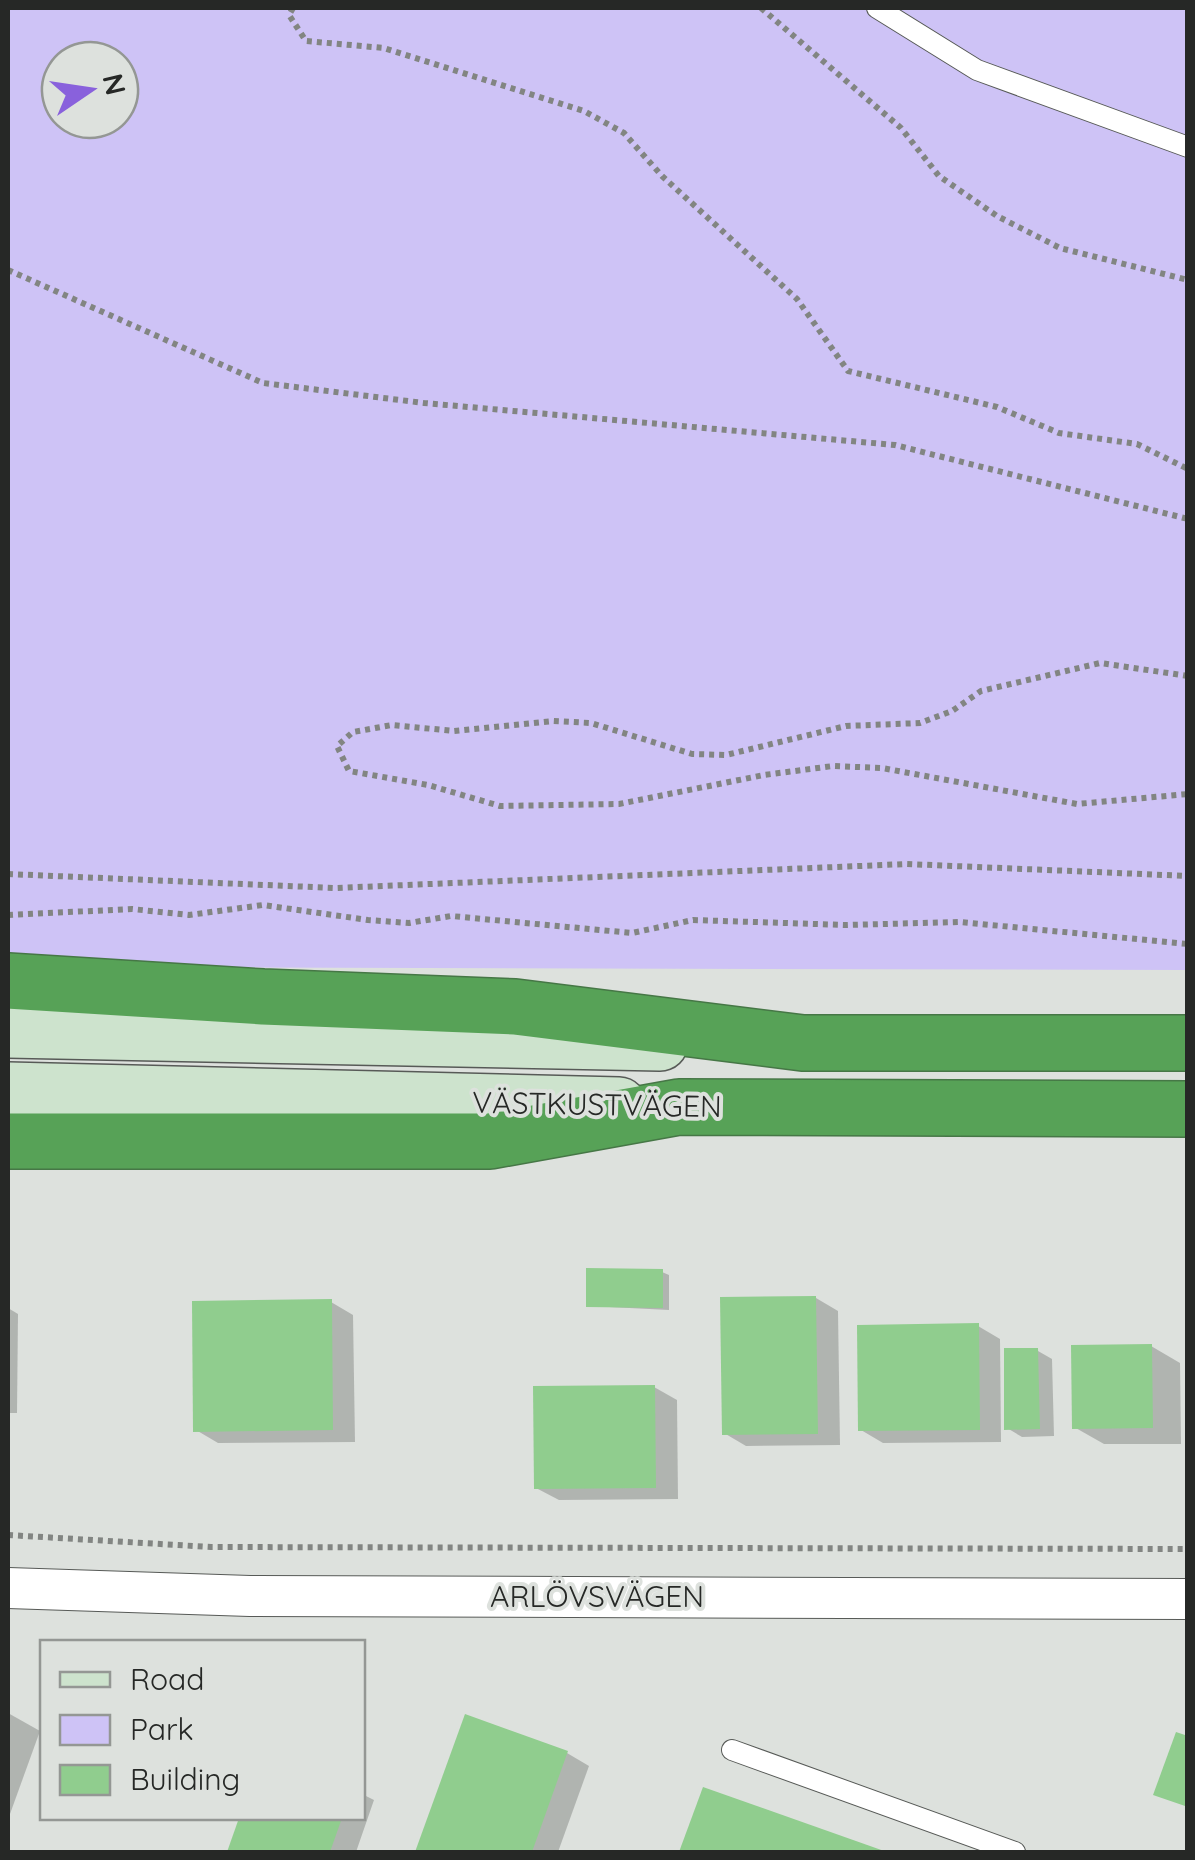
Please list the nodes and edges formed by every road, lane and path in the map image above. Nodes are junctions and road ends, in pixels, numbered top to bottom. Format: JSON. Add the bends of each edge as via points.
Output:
{"nodes":[{"id":1,"x":293,"y":8,"type":"edge"},
{"id":2,"x":761,"y":8,"type":"edge"},
{"id":3,"x":877,"y":8,"type":"edge"},
{"id":4,"x":1188,"y":146,"type":"edge"},
{"id":5,"x":8,"y":270,"type":"edge"},
{"id":6,"x":1188,"y":280,"type":"edge"},
{"id":7,"x":1188,"y":469,"type":"edge"},
{"id":8,"x":1188,"y":519,"type":"edge"},
{"id":9,"x":1188,"y":676,"type":"edge"},
{"id":10,"x":1188,"y":794,"type":"edge"},
{"id":11,"x":8,"y":874,"type":"edge"},
{"id":12,"x":1188,"y":876,"type":"edge"},
{"id":13,"x":8,"y":915,"type":"edge"},
{"id":14,"x":1188,"y":944,"type":"edge"},
{"id":15,"x":8,"y":980,"type":"edge"},
{"id":16,"x":8,"y":1030,"type":"edge"},
{"id":17,"x":804,"y":1043,"type":"junction"},
{"id":18,"x":1188,"y":1043,"type":"edge"},
{"id":19,"x":8,"y":1090,"type":"edge"},
{"id":20,"x":679,"y":1107,"type":"junction"},
{"id":21,"x":1188,"y":1109,"type":"edge"},
{"id":22,"x":8,"y":1141,"type":"edge"},
{"id":23,"x":8,"y":1536,"type":"edge"},
{"id":24,"x":1188,"y":1549,"type":"edge"},
{"id":25,"x":8,"y":1588,"type":"edge"},
{"id":26,"x":1188,"y":1599,"type":"edge"},
{"id":27,"x":732,"y":1750,"type":"dead end"},
{"id":28,"x":1015,"y":1852,"type":"edge"}],
"edges":[{"from":1,"to":7,"type":"path","via":[[288,16],[306,40],[384,48],[584,111],[624,133],[797,299],[848,371],[997,406],[1059,432],[1137,444]]},
{"from":2,"to":6,"type":"path","via":[[901,128],[939,176],[997,216],[1060,248]]},
{"from":3,"to":4,"type":"lane","via":[[976,70]]},
{"from":5,"to":8,"type":"path","via":[[263,382],[895,445]]},
{"from":9,"to":10,"type":"path","via":[[1100,663],[982,691],[920,722],[846,726],[726,755],[692,754],[591,723],[554,721],[454,731],[392,726],[352,732],[337,746],[349,771],[500,806],[619,804],[833,766],[882,768],[1076,804]]},
{"from":11,"to":12,"type":"path","via":[[335,888],[907,864]]},
{"from":13,"to":14,"type":"path","via":[[132,909],[189,914],[263,904],[368,920],[451,916],[632,933],[693,920],[960,922]]},
{"from":15,"to":17,"type":"highway","via":[[515,1006]]},
{"from":16,"to":17,"type":"main road","name":"VÄSTKUSTVÄGEN","via":[[506,1044]]},
{"from":17,"to":18,"type":"highway","name":"VÄSTKUSTVÄGEN"},
{"from":19,"to":20,"type":"main road","name":"VÄSTKUSTVÄGEN"},
{"from":20,"to":21,"type":"highway","name":"VÄSTKUSTVÄGEN"},
{"from":20,"to":22,"type":"highway","via":[[490,1141]]},
{"from":23,"to":24,"type":"path","via":[[212,1548]]},
{"from":25,"to":26,"type":"street","name":"ARLÖVSVÄGEN","via":[[250,1596]]},
{"from":27,"to":28,"type":"lane"}]}
